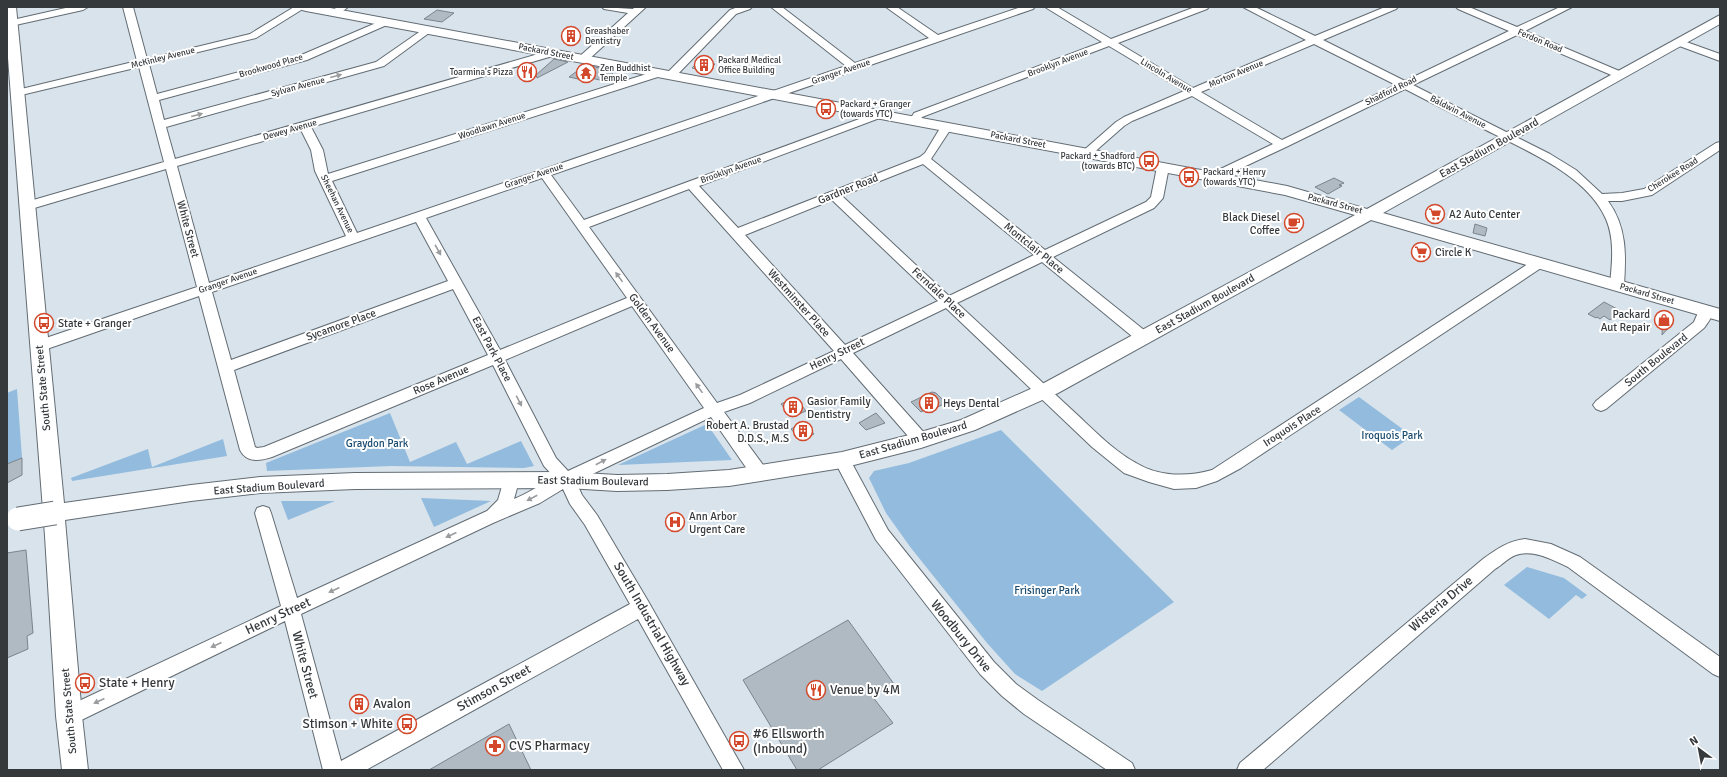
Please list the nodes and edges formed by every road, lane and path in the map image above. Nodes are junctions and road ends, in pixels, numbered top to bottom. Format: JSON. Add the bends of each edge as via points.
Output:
{"nodes":[{"id":1,"x":10,"y":7,"type":"edge"},
{"id":2,"x":83,"y":7,"type":"edge"},
{"id":3,"x":128,"y":7,"type":"edge"},
{"id":4,"x":301,"y":7,"type":"edge"},
{"id":5,"x":306,"y":7,"type":"edge"},
{"id":6,"x":607,"y":7,"type":"edge"},
{"id":7,"x":747,"y":7,"type":"edge"},
{"id":8,"x":776,"y":7,"type":"edge"},
{"id":9,"x":891,"y":7,"type":"edge"},
{"id":10,"x":1030,"y":7,"type":"edge"},
{"id":11,"x":1050,"y":7,"type":"edge"},
{"id":12,"x":1204,"y":7,"type":"edge"},
{"id":13,"x":1248,"y":7,"type":"edge"},
{"id":14,"x":1393,"y":7,"type":"edge"},
{"id":15,"x":1461,"y":7,"type":"edge"},
{"id":16,"x":1568,"y":7,"type":"edge"},
{"id":17,"x":339,"y":9,"type":"edge"},
{"id":18,"x":638,"y":10,"type":"edge"},
{"id":19,"x":1720,"y":19,"type":"edge"},
{"id":20,"x":386,"y":22,"type":"junction"},
{"id":21,"x":11,"y":23,"type":"junction"},
{"id":22,"x":428,"y":30,"type":"junction"},
{"id":23,"x":1517,"y":31,"type":"junction"},
{"id":24,"x":937,"y":39,"type":"junction"},
{"id":25,"x":1315,"y":40,"type":"junction"},
{"id":26,"x":1678,"y":42,"type":"junction"},
{"id":27,"x":1110,"y":43,"type":"junction"},
{"id":28,"x":552,"y":53,"type":"junction"},
{"id":29,"x":1720,"y":58,"type":"edge"},
{"id":30,"x":583,"y":59,"type":"junction"},
{"id":31,"x":143,"y":63,"type":"junction"},
{"id":32,"x":853,"y":67,"type":"junction"},
{"id":33,"x":666,"y":74,"type":"junction"},
{"id":34,"x":1620,"y":75,"type":"junction"},
{"id":35,"x":1404,"y":84,"type":"junction"},
{"id":36,"x":1194,"y":92,"type":"junction"},
{"id":37,"x":17,"y":93,"type":"junction"},
{"id":38,"x":776,"y":95,"type":"junction"},
{"id":39,"x":153,"y":98,"type":"junction"},
{"id":40,"x":880,"y":114,"type":"junction"},
{"id":41,"x":914,"y":121,"type":"junction"},
{"id":42,"x":160,"y":125,"type":"junction"},
{"id":43,"x":306,"y":126,"type":"junction"},
{"id":44,"x":946,"y":127,"type":"junction"},
{"id":45,"x":1509,"y":137,"type":"junction"},
{"id":46,"x":1282,"y":145,"type":"junction"},
{"id":47,"x":1720,"y":145,"type":"edge"},
{"id":48,"x":1087,"y":153,"type":"junction"},
{"id":49,"x":924,"y":159,"type":"junction"},
{"id":50,"x":171,"y":164,"type":"junction"},
{"id":51,"x":1163,"y":168,"type":"junction"},
{"id":52,"x":544,"y":173,"type":"junction"},
{"id":53,"x":1214,"y":177,"type":"junction"},
{"id":54,"x":324,"y":179,"type":"junction"},
{"id":55,"x":692,"y":185,"type":"junction"},
{"id":56,"x":834,"y":195,"type":"junction"},
{"id":57,"x":1598,"y":198,"type":"junction"},
{"id":58,"x":27,"y":206,"type":"junction"},
{"id":59,"x":1370,"y":213,"type":"junction"},
{"id":60,"x":419,"y":216,"type":"junction"},
{"id":61,"x":582,"y":225,"type":"junction"},
{"id":62,"x":736,"y":234,"type":"junction"},
{"id":63,"x":353,"y":238,"type":"junction"},
{"id":64,"x":1043,"y":256,"type":"junction"},
{"id":65,"x":1539,"y":263,"type":"junction"},
{"id":66,"x":456,"y":282,"type":"junction"},
{"id":67,"x":1617,"y":285,"type":"junction"},
{"id":68,"x":204,"y":290,"type":"junction"},
{"id":69,"x":635,"y":300,"type":"junction"},
{"id":70,"x":948,"y":302,"type":"junction"},
{"id":71,"x":1712,"y":313,"type":"edge"},
{"id":72,"x":1144,"y":338,"type":"junction"},
{"id":73,"x":39,"y":346,"type":"junction"},
{"id":74,"x":843,"y":351,"type":"junction"},
{"id":75,"x":496,"y":357,"type":"junction"},
{"id":76,"x":225,"y":368,"type":"junction"},
{"id":77,"x":1043,"y":392,"type":"junction"},
{"id":78,"x":1601,"y":405,"type":"dead end"},
{"id":79,"x":715,"y":410,"type":"junction"},
{"id":80,"x":921,"y":440,"type":"junction"},
{"id":81,"x":248,"y":450,"type":"joint"},
{"id":82,"x":842,"y":460,"type":"junction"},
{"id":83,"x":760,"y":474,"type":"junction"},
{"id":84,"x":567,"y":480,"type":"junction"},
{"id":85,"x":511,"y":481,"type":"junction"},
{"id":86,"x":263,"y":513,"type":"dead end"},
{"id":87,"x":487,"y":518,"type":"junction"},
{"id":88,"x":12,"y":520,"type":"edge"},
{"id":89,"x":642,"y":607,"type":"junction"},
{"id":90,"x":291,"y":610,"type":"junction"},
{"id":91,"x":1720,"y":668,"type":"edge"},
{"id":92,"x":69,"y":716,"type":"junction"},
{"id":93,"x":75,"y":770,"type":"edge"},
{"id":94,"x":333,"y":770,"type":"edge"},
{"id":95,"x":346,"y":770,"type":"edge"},
{"id":96,"x":734,"y":770,"type":"edge"},
{"id":97,"x":1125,"y":770,"type":"edge"},
{"id":98,"x":1247,"y":770,"type":"edge"}],
"edges":[{"from":1,"to":21,"type":"main road","name":"South State Street"},
{"from":2,"to":21,"type":"street"},
{"from":3,"to":31,"type":"street","name":"White Street"},
{"from":4,"to":31,"type":"street","name":"McKinley Avenue","via":[[253,36]]},
{"from":5,"to":17,"type":"main road","name":"Packard Street"},
{"from":6,"to":18,"type":"street"},
{"from":7,"to":33,"type":"street","name":"Woodlawn Avenue","via":[[733,12]]},
{"from":8,"to":32,"type":"street"},
{"from":9,"to":24,"type":"street"},
{"from":10,"to":24,"type":"street","name":"Granger Avenue"},
{"from":11,"to":27,"type":"street","name":"Lincoln Avenue"},
{"from":12,"to":27,"type":"street","name":"Brooklyn Avenue"},
{"from":13,"to":25,"type":"street","name":"Baldwin Avenue"},
{"from":14,"to":25,"type":"street","name":"Morton Avenue"},
{"from":15,"to":23,"type":"street","name":"Ferdon Road"},
{"from":16,"to":23,"type":"street","name":"Shadford Road"},
{"from":17,"to":20,"type":"main road","name":"Packard Street"},
{"from":18,"to":30,"type":"street"},
{"from":19,"to":26,"type":"main road","name":"East Stadium Boulevard"},
{"from":20,"to":22,"type":"main road","name":"Packard Street"},
{"from":20,"to":39,"type":"street","name":"Brookwood Place","via":[[303,58]]},
{"from":21,"to":37,"type":"main road","name":"South State Street"},
{"from":22,"to":28,"type":"main road","name":"Packard Street"},
{"from":42,"to":22,"type":"street","name":"Sylvan Avenue","one_way":true,"via":[[373,66],[383,62]]},
{"from":23,"to":34,"type":"street","name":"Ferdon Road"},
{"from":23,"to":35,"type":"street","name":"Shadford Road"},
{"from":24,"to":32,"type":"street","name":"Granger Avenue"},
{"from":25,"to":35,"type":"street","name":"Baldwin Avenue"},
{"from":25,"to":36,"type":"street","name":"Morton Avenue"},
{"from":26,"to":29,"type":"street"},
{"from":26,"to":34,"type":"main road","name":"East Stadium Boulevard"},
{"from":27,"to":36,"type":"street","name":"Lincoln Avenue"},
{"from":27,"to":41,"type":"street","name":"Brooklyn Avenue","via":[[918,115]]},
{"from":28,"to":30,"type":"main road","name":"Packard Street"},
{"from":28,"to":43,"type":"street","name":"Dewey Avenue"},
{"from":30,"to":33,"type":"main road","name":"Packard Street"},
{"from":31,"to":37,"type":"street","name":"McKinley Avenue"},
{"from":31,"to":39,"type":"street","name":"White Street"},
{"from":32,"to":38,"type":"street","name":"Granger Avenue"},
{"from":33,"to":38,"type":"main road","name":"Packard Street"},
{"from":33,"to":54,"type":"street","name":"Woodlawn Avenue"},
{"from":34,"to":45,"type":"main road","name":"East Stadium Boulevard"},
{"from":35,"to":45,"type":"street","name":"Baldwin Avenue"},
{"from":35,"to":46,"type":"street","name":"Shadford Road"},
{"from":36,"to":46,"type":"street","name":"Lincoln Avenue"},
{"from":36,"to":48,"type":"street","name":"Morton Avenue","via":[[1128,119]]},
{"from":37,"to":58,"type":"main road","name":"South State Street"},
{"from":38,"to":40,"type":"main road","name":"Packard Street"},
{"from":38,"to":52,"type":"street","name":"Granger Avenue"},
{"from":39,"to":42,"type":"street","name":"White Street"},
{"from":40,"to":41,"type":"main road","name":"Packard Street"},
{"from":40,"to":55,"type":"street","name":"Brooklyn Avenue"},
{"from":41,"to":44,"type":"main road","name":"Packard Street"},
{"from":42,"to":50,"type":"street","name":"White Street"},
{"from":43,"to":50,"type":"street","name":"Dewey Avenue"},
{"from":43,"to":54,"type":"street","name":"Sheehan Avenue","via":[[317,150]]},
{"from":44,"to":48,"type":"main road","name":"Packard Street"},
{"from":44,"to":49,"type":"street","name":"Gardner Road","via":[[930,155]]},
{"from":45,"to":57,"type":"street","name":"Baldwin Avenue","via":[[1550,158],[1584,183]]},
{"from":45,"to":59,"type":"main road","name":"East Stadium Boulevard"},
{"from":46,"to":53,"type":"street","name":"Shadford Road"},
{"from":47,"to":57,"type":"street","name":"Cherokee Road","via":[[1648,192]]},
{"from":48,"to":51,"type":"main road","name":"Packard Street"},
{"from":49,"to":56,"type":"street","name":"Gardner Road"},
{"from":49,"to":64,"type":"street","name":"Montclair Place"},
{"from":50,"to":58,"type":"street","name":"Dewey Avenue"},
{"from":50,"to":68,"type":"street","name":"White Street"},
{"from":51,"to":53,"type":"main road","name":"Packard Street"},
{"from":51,"to":64,"type":"street","name":"Henry Street","via":[[1155,202]]},
{"from":52,"to":60,"type":"street","name":"Granger Avenue"},
{"from":52,"to":61,"type":"street","name":"Golden Avenue"},
{"from":53,"to":59,"type":"main road","name":"Packard Street","via":[[1287,191]]},
{"from":54,"to":63,"type":"street","name":"Sheehan Avenue"},
{"from":55,"to":61,"type":"street","name":"Brooklyn Avenue"},
{"from":55,"to":62,"type":"street","name":"Westminster Place"},
{"from":56,"to":62,"type":"street","name":"Gardner Road"},
{"from":56,"to":70,"type":"street","name":"Ferndale Place"},
{"from":57,"to":67,"type":"street","name":"Baldwin Avenue","via":[[1613,220],[1618,234]]},
{"from":58,"to":73,"type":"main road","name":"South State Street"},
{"from":59,"to":65,"type":"main road","name":"Packard Street"},
{"from":59,"to":72,"type":"main road","name":"East Stadium Boulevard"},
{"from":60,"to":63,"type":"street","name":"Granger Avenue"},
{"from":60,"to":66,"type":"street","name":"East Park Place","one_way":true},
{"from":69,"to":61,"type":"street","name":"Golden Avenue","one_way":true},
{"from":62,"to":74,"type":"street","name":"Westminster Place"},
{"from":63,"to":68,"type":"street","name":"Granger Avenue"},
{"from":64,"to":70,"type":"street","name":"Henry Street"},
{"from":64,"to":72,"type":"street","name":"Montclair Place"},
{"from":65,"to":67,"type":"main road","name":"Packard Street"},
{"from":65,"to":77,"type":"street","name":"Iroquois Place","via":[[1235,464],[1196,481],[1174,482],[1130,468],[1098,443]]},
{"from":66,"to":75,"type":"street","name":"East Park Place"},
{"from":66,"to":76,"type":"street","name":"Sycamore Place"},
{"from":67,"to":71,"type":"main road","name":"Packard Street"},
{"from":68,"to":73,"type":"street","name":"Granger Avenue"},
{"from":68,"to":76,"type":"street","name":"White Street"},
{"from":69,"to":75,"type":"street","name":"Rose Avenue"},
{"from":79,"to":69,"type":"street","name":"Golden Avenue","one_way":true},
{"from":70,"to":74,"type":"street","name":"Henry Street"},
{"from":70,"to":77,"type":"street","name":"Ferndale Place"},
{"from":71,"to":78,"type":"street","name":"South Boulevard"},
{"from":72,"to":77,"type":"main road","name":"East Stadium Boulevard"},
{"from":73,"to":92,"type":"main road","name":"South State Street"},
{"from":74,"to":79,"type":"street","name":"Henry Street","via":[[745,399]]},
{"from":74,"to":80,"type":"street","name":"Westminster Place"},
{"from":75,"to":81,"type":"street","name":"Rose Avenue","via":[[266,453],[254,455]]},
{"from":75,"to":84,"type":"street","name":"East Park Place","one_way":true,"via":[[550,462]]},
{"from":76,"to":81,"type":"street","name":"White Street"},
{"from":77,"to":80,"type":"main road","name":"East Stadium Boulevard","via":[[968,425]]},
{"from":79,"to":83,"type":"street","name":"Golden Avenue"},
{"from":84,"to":79,"type":"street","name":"Henry Street","one_way":true,"via":[[615,455]]},
{"from":80,"to":82,"type":"main road","name":"East Stadium Boulevard"},
{"from":82,"to":83,"type":"main road","name":"East Stadium Boulevard"},
{"from":82,"to":97,"type":"street","name":"Woodbury Drive","via":[[882,535],[987,668],[1031,707]]},
{"from":83,"to":84,"type":"main road","name":"East Stadium Boulevard","via":[[666,482],[612,483]]},
{"from":84,"to":85,"type":"main road","name":"East Stadium Boulevard"},
{"from":84,"to":87,"type":"street","name":"Henry Street","one_way":true,"via":[[534,498]]},
{"from":84,"to":89,"type":"street","name":"South Industrial Highway"},
{"from":85,"to":87,"type":"street","name":"Henry Street","via":[[502,507]]},
{"from":85,"to":88,"type":"main road","name":"East Stadium Boulevard","bridge":true,"via":[[355,481],[260,485]]},
{"from":86,"to":90,"type":"street","name":"White Street"},
{"from":87,"to":90,"type":"street","name":"Henry Street","one_way":true},
{"from":89,"to":95,"type":"street","name":"Stimson Street"},
{"from":89,"to":96,"type":"street","name":"South Industrial Highway"},
{"from":90,"to":92,"type":"street","name":"Henry Street","one_way":true},
{"from":90,"to":94,"type":"street","name":"White Street"},
{"from":91,"to":98,"type":"street","name":"Wisteria Drive","via":[[1574,562],[1543,549],[1526,546],[1510,549],[1489,564]]},
{"from":92,"to":93,"type":"main road","name":"South State Street"}]}
